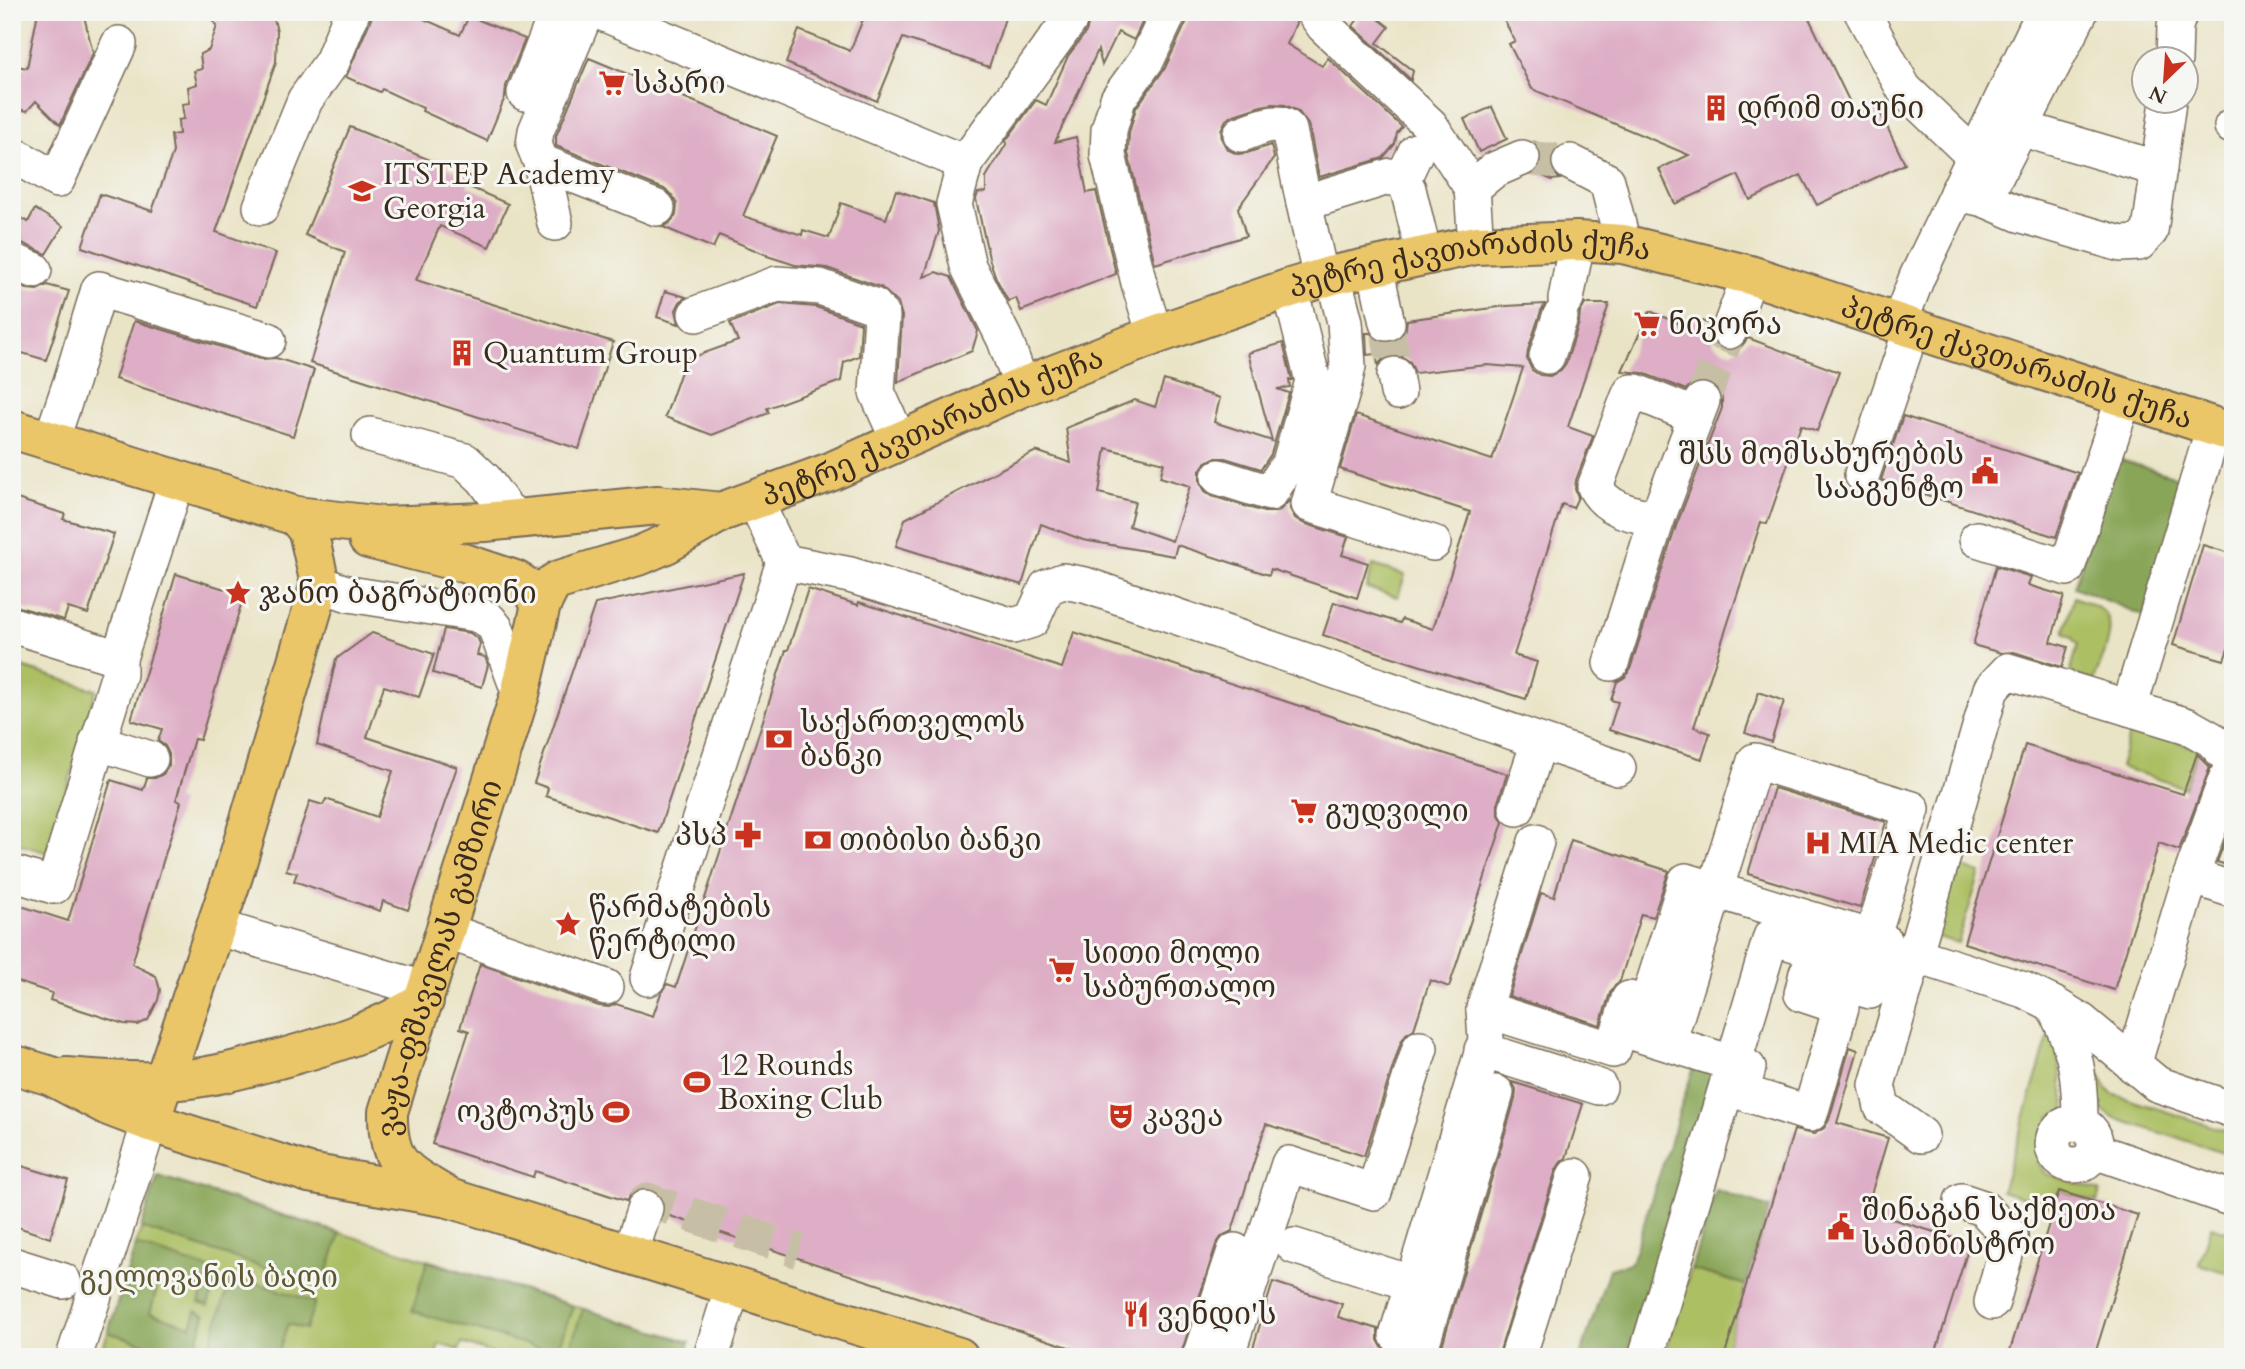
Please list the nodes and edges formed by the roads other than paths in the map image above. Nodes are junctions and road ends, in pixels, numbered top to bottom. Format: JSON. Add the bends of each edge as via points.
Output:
{"nodes":[{"id":1,"x":352,"y":12,"type":"edge"},
{"id":2,"x":557,"y":12,"type":"edge"},
{"id":3,"x":586,"y":12,"type":"edge"},
{"id":4,"x":600,"y":12,"type":"edge"},
{"id":5,"x":1169,"y":12,"type":"edge"},
{"id":6,"x":1314,"y":12,"type":"edge"},
{"id":7,"x":1862,"y":12,"type":"edge"},
{"id":8,"x":2044,"y":12,"type":"edge"},
{"id":9,"x":2080,"y":12,"type":"edge"},
{"id":10,"x":2180,"y":12,"type":"edge"},
{"id":11,"x":1069,"y":20,"type":"dead end"},
{"id":12,"x":662,"y":24,"type":"edge"},
{"id":13,"x":119,"y":44,"type":"dead end"},
{"id":14,"x":2174,"y":46,"type":"edge"},
{"id":15,"x":525,"y":93,"type":"dead end"},
{"id":16,"x":2166,"y":116,"type":"edge"},
{"id":17,"x":2020,"y":128,"type":"junction"},
{"id":18,"x":1241,"y":134,"type":"dead end"},
{"id":19,"x":12,"y":154,"type":"edge"},
{"id":20,"x":1974,"y":156,"type":"junction"},
{"id":21,"x":1522,"y":158,"type":"tunnel mouth"},
{"id":22,"x":541,"y":162,"type":"junction"},
{"id":23,"x":1570,"y":162,"type":"tunnel mouth"},
{"id":24,"x":964,"y":163,"type":"junction"},
{"id":25,"x":2159,"y":169,"type":"junction"},
{"id":26,"x":1472,"y":188,"type":"junction"},
{"id":27,"x":1970,"y":196,"type":"junction"},
{"id":28,"x":1304,"y":204,"type":"junction"},
{"id":29,"x":261,"y":207,"type":"dead end"},
{"id":30,"x":657,"y":208,"type":"dead end"},
{"id":31,"x":555,"y":223,"type":"dead end"},
{"id":32,"x":1577,"y":241,"type":"junction"},
{"id":33,"x":1623,"y":244,"type":"junction"},
{"id":34,"x":1476,"y":245,"type":"junction"},
{"id":35,"x":1424,"y":256,"type":"junction"},
{"id":36,"x":1376,"y":266,"type":"junction"},
{"id":37,"x":1750,"y":275,"type":"junction"},
{"id":38,"x":1315,"y":281,"type":"junction"},
{"id":39,"x":696,"y":314,"type":"dead end"},
{"id":40,"x":1387,"y":323,"type":"tunnel mouth"},
{"id":41,"x":1905,"y":326,"type":"junction"},
{"id":42,"x":1729,"y":331,"type":"tunnel mouth"},
{"id":43,"x":1155,"y":335,"type":"junction"},
{"id":44,"x":268,"y":340,"type":"dead end"},
{"id":45,"x":1547,"y":356,"type":"dead end"},
{"id":46,"x":1022,"y":387,"type":"junction"},
{"id":47,"x":2124,"y":398,"type":"junction"},
{"id":48,"x":12,"y":429,"type":"edge"},
{"id":49,"x":2224,"y":430,"type":"edge"},
{"id":50,"x":370,"y":435,"type":"dead end"},
{"id":51,"x":51,"y":441,"type":"junction"},
{"id":52,"x":899,"y":441,"type":"junction"},
{"id":53,"x":1863,"y":474,"type":"dead end"},
{"id":54,"x":1219,"y":477,"type":"dead end"},
{"id":55,"x":177,"y":480,"type":"junction"},
{"id":56,"x":738,"y":506,"type":"junction"},
{"id":57,"x":296,"y":516,"type":"junction"},
{"id":58,"x":518,"y":518,"type":"junction"},
{"id":59,"x":1657,"y":519,"type":"junction"},
{"id":60,"x":1977,"y":539,"type":"dead end"},
{"id":61,"x":1433,"y":543,"type":"dead end"},
{"id":62,"x":784,"y":562,"type":"junction"},
{"id":63,"x":320,"y":584,"type":"junction"},
{"id":64,"x":541,"y":605,"type":"junction"},
{"id":65,"x":12,"y":625,"type":"edge"},
{"id":66,"x":119,"y":658,"type":"junction"},
{"id":67,"x":1611,"y":663,"type":"dead end"},
{"id":68,"x":520,"y":694,"type":"junction"},
{"id":69,"x":2129,"y":708,"type":"junction"},
{"id":70,"x":97,"y":742,"type":"junction"},
{"id":71,"x":1539,"y":742,"type":"junction"},
{"id":72,"x":150,"y":759,"type":"dead end"},
{"id":73,"x":2233,"y":762,"type":"edge"},
{"id":74,"x":1618,"y":768,"type":"dead end"},
{"id":75,"x":2233,"y":773,"type":"edge"},
{"id":76,"x":1517,"y":808,"type":"dead end"},
{"id":77,"x":2221,"y":835,"type":"edge"},
{"id":78,"x":1536,"y":842,"type":"dead end"},
{"id":79,"x":12,"y":873,"type":"edge"},
{"id":80,"x":2191,"y":876,"type":"junction"},
{"id":81,"x":2233,"y":890,"type":"edge"},
{"id":82,"x":1715,"y":891,"type":"junction"},
{"id":83,"x":216,"y":927,"type":"junction"},
{"id":84,"x":1651,"y":929,"type":"dead end"},
{"id":85,"x":446,"y":931,"type":"junction"},
{"id":86,"x":1871,"y":939,"type":"junction"},
{"id":87,"x":1915,"y":955,"type":"junction"},
{"id":88,"x":648,"y":978,"type":"dead end"},
{"id":89,"x":606,"y":987,"type":"dead end"},
{"id":90,"x":426,"y":996,"type":"junction"},
{"id":91,"x":2053,"y":1004,"type":"junction"},
{"id":92,"x":1484,"y":1009,"type":"junction"},
{"id":93,"x":1420,"y":1048,"type":"dead end"},
{"id":94,"x":1482,"y":1050,"type":"junction"},
{"id":95,"x":1735,"y":1063,"type":"junction"},
{"id":96,"x":12,"y":1064,"type":"edge"},
{"id":97,"x":2133,"y":1065,"type":"junction"},
{"id":98,"x":51,"y":1076,"type":"junction"},
{"id":99,"x":166,"y":1081,"type":"junction"},
{"id":100,"x":1600,"y":1087,"type":"dead end"},
{"id":101,"x":1496,"y":1093,"type":"dead end"},
{"id":102,"x":2233,"y":1110,"type":"edge"},
{"id":103,"x":150,"y":1122,"type":"junction"},
{"id":104,"x":1921,"y":1135,"type":"dead end"},
{"id":105,"x":1263,"y":1168,"type":"dead end"},
{"id":106,"x":1575,"y":1176,"type":"dead end"},
{"id":107,"x":449,"y":1198,"type":"junction"},
{"id":108,"x":2233,"y":1199,"type":"edge"},
{"id":109,"x":1962,"y":1201,"type":"dead end"},
{"id":110,"x":645,"y":1208,"type":"dead end"},
{"id":111,"x":1294,"y":1246,"type":"dead end"},
{"id":112,"x":630,"y":1254,"type":"junction"},
{"id":113,"x":12,"y":1265,"type":"edge"},
{"id":114,"x":63,"y":1281,"type":"dead end"},
{"id":115,"x":1411,"y":1283,"type":"junction"},
{"id":116,"x":733,"y":1286,"type":"junction"},
{"id":117,"x":1992,"y":1302,"type":"dead end"},
{"id":118,"x":74,"y":1357,"type":"edge"},
{"id":119,"x":711,"y":1357,"type":"edge"},
{"id":120,"x":959,"y":1357,"type":"edge"},
{"id":121,"x":1200,"y":1357,"type":"edge"},
{"id":122,"x":1226,"y":1357,"type":"edge"},
{"id":123,"x":1518,"y":1357,"type":"edge"},
{"id":124,"x":1646,"y":1357,"type":"edge"}],
"edges":[{"from":1,"to":29,"type":"street","via":[[332,62],[304,100]]},
{"from":2,"to":15,"type":"street"},
{"from":3,"to":22,"type":"street","via":[[536,131],[534,145]]},
{"from":4,"to":12,"type":"street"},
{"from":5,"to":43,"type":"street","via":[[1147,59],[1118,99],[1109,130],[1108,155]]},
{"from":6,"to":26,"type":"street","via":[[1430,125]]},
{"from":7,"to":20,"type":"street","via":[[1904,89]]},
{"from":8,"to":20,"type":"street"},
{"from":9,"to":17,"type":"street"},
{"from":10,"to":14,"type":"street"},
{"from":11,"to":24,"type":"street"},
{"from":12,"to":24,"type":"street"},
{"from":13,"to":19,"type":"street","via":[[57,180]]},
{"from":16,"to":25,"type":"street"},
{"from":17,"to":25,"type":"street"},
{"from":17,"to":27,"type":"street"},
{"from":18,"to":28,"type":"street","via":[[1285,125]]},
{"from":20,"to":27,"type":"street"},
{"from":21,"to":26,"type":"street","via":[[1494,170]]},
{"from":22,"to":30,"type":"street"},
{"from":22,"to":31,"type":"street"},
{"from":23,"to":33,"type":"street","via":[[1606,181]]},
{"from":24,"to":46,"type":"street","via":[[954,204],[968,266]]},
{"from":25,"to":27,"type":"street","via":[[2150,230],[2139,243],[2121,244]]},
{"from":26,"to":34,"type":"street"},
{"from":27,"to":41,"type":"street","via":[[1917,277]]},
{"from":28,"to":35,"type":"street","via":[[1409,166],[1408,189]]},
{"from":28,"to":38,"type":"street"},
{"from":32,"to":33,"type":"main road","name":"პეტრე ქავთარაძის ქუჩა"},
{"from":32,"to":34,"type":"main road","name":"პეტრე ქავთარაძის ქუჩა"},
{"from":32,"to":45,"type":"street"},
{"from":33,"to":37,"type":"main road","name":"პეტრე ქავთარაძის ქუჩა"},
{"from":34,"to":35,"type":"main road","name":"პეტრე ქავთარაძის ქუჩა"},
{"from":35,"to":36,"type":"main road","name":"პეტრე ქავთარაძის ქუჩა"},
{"from":36,"to":38,"type":"main road","name":"პეტრე ქავთარაძის ქუჩა"},
{"from":36,"to":40,"type":"street"},
{"from":37,"to":41,"type":"main road","name":"პეტრე ქავთარაძის ქუჩა"},
{"from":37,"to":42,"type":"street"},
{"from":38,"to":43,"type":"main road","name":"პეტრე ქავთარაძის ქუჩა"},
{"from":38,"to":54,"type":"street","via":[[1313,381],[1290,463],[1270,493]]},
{"from":38,"to":61,"type":"street","via":[[1345,322],[1348,366],[1308,504]]},
{"from":39,"to":52,"type":"street","via":[[777,284],[820,287],[874,306],[882,316],[877,392]]},
{"from":41,"to":47,"type":"main road","name":"პეტრე ქავთარაძის ქუჩა"},
{"from":41,"to":53,"type":"street"},
{"from":43,"to":46,"type":"main road","name":"პეტრე ქავთარაძის ქუჩა"},
{"from":44,"to":51,"type":"street","via":[[99,289]]},
{"from":46,"to":52,"type":"main road","name":"პეტრე ქავთარაძის ქუჩა"},
{"from":47,"to":49,"type":"main road","name":"პეტრე ქავთარაძის ქუჩა"},
{"from":47,"to":60,"type":"street","via":[[2067,568]]},
{"from":48,"to":51,"type":"main road"},
{"from":49,"to":69,"type":"street"},
{"from":50,"to":58,"type":"street","via":[[465,461]]},
{"from":51,"to":55,"type":"main road"},
{"from":52,"to":56,"type":"main road","name":"პეტრე ქავთარაძის ქუჩა"},
{"from":55,"to":57,"type":"main road"},
{"from":55,"to":66,"type":"street"},
{"from":56,"to":58,"type":"main road","name":"პეტრე ქავთარაძის ქუჩა","via":[[658,505]]},
{"from":56,"to":62,"type":"street"},
{"from":56,"to":64,"type":"main road","name":"პეტრე ქავთარაძის ქუჩა","via":[[641,555],[555,582]]},
{"from":57,"to":58,"type":"main road","name":"პეტრე ქავთარაძის ქუჩა","via":[[383,526]]},
{"from":57,"to":63,"type":"main road","via":[[308,531]]},
{"from":57,"to":64,"type":"main road","via":[[515,580],[533,591]]},
{"from":59,"to":59,"type":"street","via":[[1699,409],[1631,392],[1595,487],[1601,498],[1616,508]]},
{"from":59,"to":67,"type":"street"},
{"from":62,"to":71,"type":"street","via":[[849,575],[1013,626],[1031,620],[1047,587],[1063,581],[1085,585]]},
{"from":62,"to":88,"type":"street"},
{"from":63,"to":68,"type":"street","via":[[349,594],[489,620]]},
{"from":63,"to":83,"type":"main road"},
{"from":64,"to":68,"type":"main road","name":"პეტრე ქავთარაძის ქუჩა"},
{"from":65,"to":66,"type":"street"},
{"from":66,"to":70,"type":"street","via":[[119,674]]},
{"from":68,"to":85,"type":"main road","name":"ვაჟა-ფშაველას გამზირი"},
{"from":69,"to":73,"type":"street","via":[[2188,726],[2211,738]]},
{"from":69,"to":87,"type":"street","via":[[2008,671],[1991,689]]},
{"from":70,"to":72,"type":"street"},
{"from":70,"to":79,"type":"street","via":[[54,886]]},
{"from":71,"to":74,"type":"street"},
{"from":71,"to":76,"type":"street"},
{"from":75,"to":77,"type":"street","via":[[2227,777]]},
{"from":77,"to":80,"type":"street"},
{"from":78,"to":92,"type":"street"},
{"from":80,"to":81,"type":"street"},
{"from":80,"to":97,"type":"street"},
{"from":82,"to":86,"type":"street"},
{"from":82,"to":86,"type":"street","via":[[1755,761],[1912,809]]},
{"from":82,"to":95,"type":"street","via":[[1668,1043]]},
{"from":83,"to":90,"type":"street"},
{"from":83,"to":99,"type":"main road"},
{"from":84,"to":92,"type":"street","via":[[1613,1050]]},
{"from":85,"to":89,"type":"street"},
{"from":85,"to":90,"type":"main road","name":"ვაჟა-ფშაველას გამზირი"},
{"from":86,"to":95,"type":"street","via":[[1864,964],[1771,937]]},
{"from":86,"to":95,"type":"street","via":[[1885,943],[1870,991],[1807,973],[1802,994],[1841,1007],[1810,1114],[1741,1092],[1748,1068]]},
{"from":87,"to":91,"type":"street"},
{"from":87,"to":104,"type":"street","via":[[1877,1084],[1882,1107]]},
{"from":90,"to":99,"type":"main road","via":[[401,1017],[325,1045],[251,1067]]},
{"from":90,"to":107,"type":"main road","name":"ვაჟა-ფშაველას გამზირი","via":[[388,1112],[387,1136],[395,1158],[411,1175]]},
{"from":91,"to":97,"type":"street"},
{"from":91,"to":108,"type":"street","via":[[2077,1063],[2087,1137]]},
{"from":92,"to":94,"type":"street","via":[[1486,1040]]},
{"from":93,"to":122,"type":"street","via":[[1374,1192],[1289,1164]]},
{"from":94,"to":100,"type":"street"},
{"from":94,"to":115,"type":"street"},
{"from":95,"to":124,"type":"street"},
{"from":96,"to":98,"type":"main road","name":"ვაჟა-ფშაველას გამზირი"},
{"from":97,"to":102,"type":"street","via":[[2158,1084]]},
{"from":98,"to":99,"type":"main road"},
{"from":98,"to":103,"type":"main road","name":"ვაჟა-ფშაველას გამზირი"},
{"from":99,"to":103,"type":"main road"},
{"from":101,"to":115,"type":"street","via":[[1409,1339]]},
{"from":103,"to":107,"type":"main road","name":"ვაჟა-ფშაველას გამზირი","via":[[309,1173]]},
{"from":103,"to":118,"type":"street"},
{"from":105,"to":121,"type":"street"},
{"from":106,"to":123,"type":"street"},
{"from":107,"to":112,"type":"main road","name":"ვაჟა-ფშაველას გამზირი"},
{"from":109,"to":117,"type":"street","via":[[1983,1208],[2010,1236]]},
{"from":110,"to":112,"type":"street"},
{"from":111,"to":115,"type":"street"},
{"from":112,"to":116,"type":"main road","name":"ვაჟა-ფშაველას გამზირი"},
{"from":113,"to":114,"type":"street"},
{"from":116,"to":119,"type":"street"},
{"from":116,"to":120,"type":"main road","name":"ვაჟა-ფშაველას გამზირი"}]}
